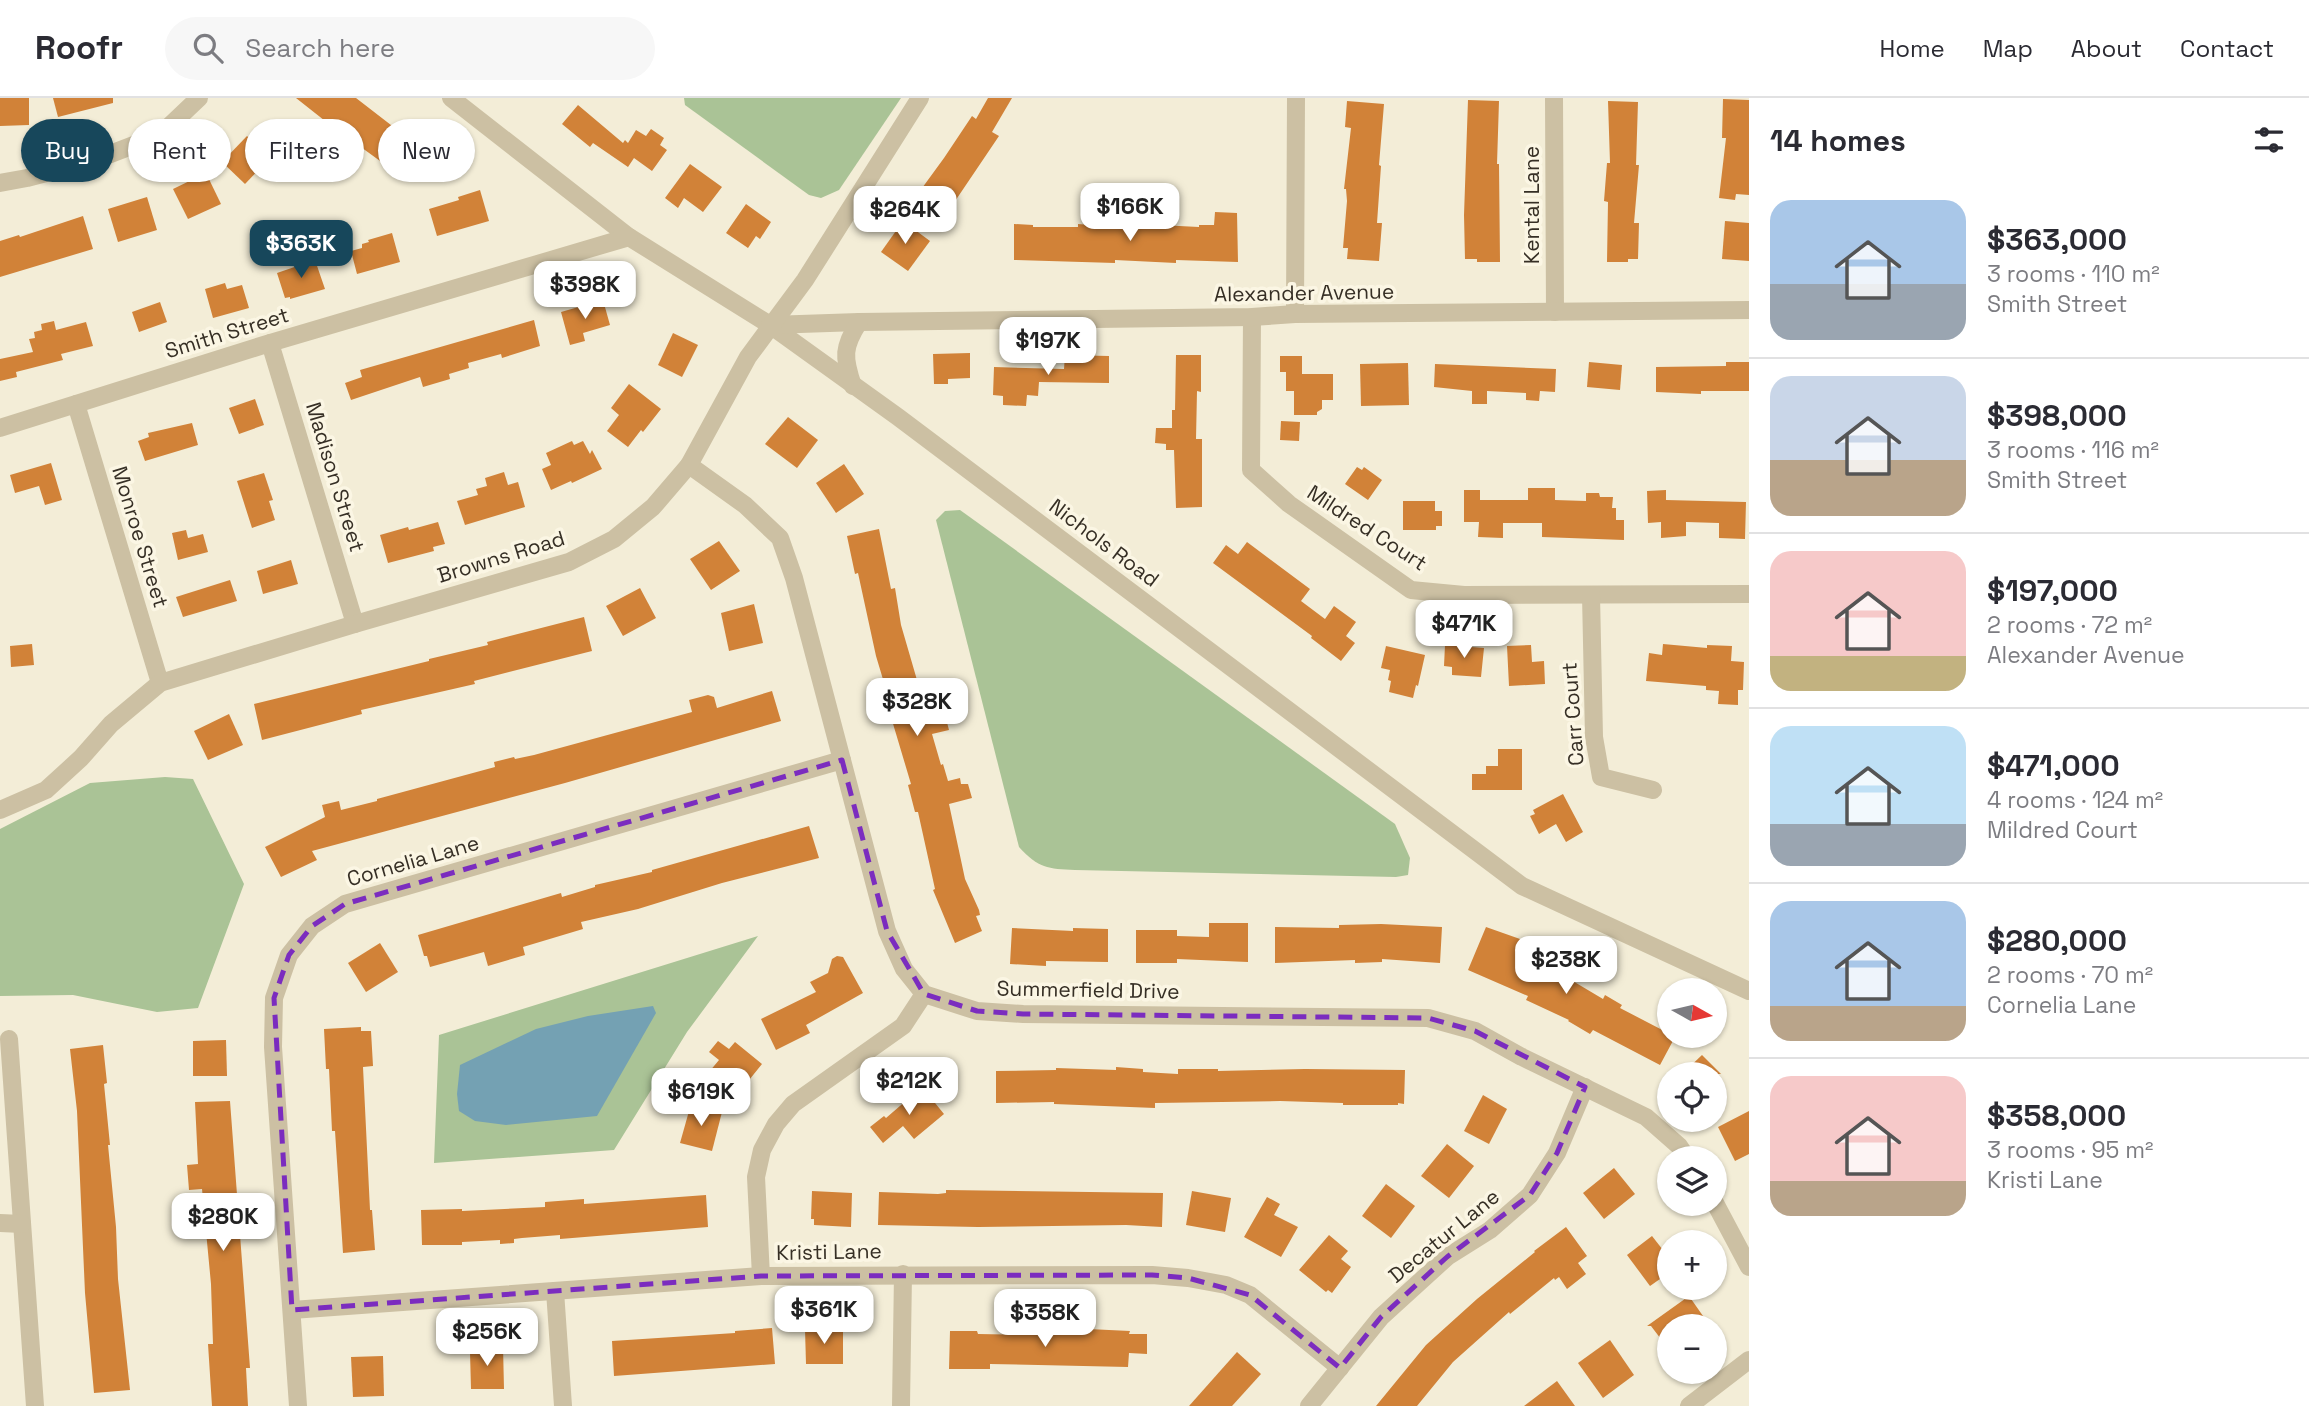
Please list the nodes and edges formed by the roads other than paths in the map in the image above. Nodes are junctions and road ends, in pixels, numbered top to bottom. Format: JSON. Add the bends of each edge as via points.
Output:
{"nodes":[{"id":1,"x":199,"y":98,"type":"edge"},
{"id":2,"x":452,"y":98,"type":"edge"},
{"id":3,"x":920,"y":98,"type":"edge"},
{"id":4,"x":1296,"y":98,"type":"edge"},
{"id":5,"x":1554,"y":98,"type":"edge"},
{"id":6,"x":0,"y":183,"type":"edge"},
{"id":7,"x":629,"y":237,"type":"junction"},
{"id":8,"x":1749,"y":310,"type":"edge"},
{"id":9,"x":1555,"y":312,"type":"junction"},
{"id":10,"x":1295,"y":314,"type":"junction"},
{"id":11,"x":1252,"y":317,"type":"junction"},
{"id":12,"x":859,"y":321,"type":"junction"},
{"id":13,"x":771,"y":325,"type":"junction"},
{"id":14,"x":270,"y":343,"type":"junction"},
{"id":15,"x":853,"y":386,"type":"junction"},
{"id":16,"x":76,"y":404,"type":"junction"},
{"id":17,"x":0,"y":428,"type":"edge"},
{"id":18,"x":689,"y":465,"type":"junction"},
{"id":19,"x":1749,"y":594,"type":"edge"},
{"id":20,"x":1591,"y":595,"type":"junction"},
{"id":21,"x":355,"y":624,"type":"junction"},
{"id":22,"x":160,"y":683,"type":"junction"},
{"id":23,"x":842,"y":760,"type":"junction"},
{"id":24,"x":1653,"y":790,"type":"dead end"},
{"id":25,"x":0,"y":810,"type":"edge"},
{"id":26,"x":1749,"y":991,"type":"edge"},
{"id":27,"x":924,"y":994,"type":"junction"},
{"id":28,"x":9,"y":1039,"type":"dead end"},
{"id":29,"x":1586,"y":1087,"type":"junction"},
{"id":30,"x":1679,"y":1146,"type":"edge"},
{"id":31,"x":1722,"y":1216,"type":"edge"},
{"id":32,"x":0,"y":1223,"type":"edge"},
{"id":33,"x":22,"y":1224,"type":"junction"},
{"id":34,"x":1749,"y":1266,"type":"edge"},
{"id":35,"x":903,"y":1274,"type":"junction"},
{"id":36,"x":761,"y":1276,"type":"junction"},
{"id":37,"x":555,"y":1291,"type":"junction"},
{"id":38,"x":292,"y":1310,"type":"junction"},
{"id":39,"x":1749,"y":1360,"type":"edge"},
{"id":40,"x":1340,"y":1368,"type":"junction"},
{"id":41,"x":35,"y":1406,"type":"edge"},
{"id":42,"x":298,"y":1406,"type":"edge"},
{"id":43,"x":563,"y":1406,"type":"edge"},
{"id":44,"x":901,"y":1406,"type":"edge"},
{"id":45,"x":1309,"y":1406,"type":"edge"},
{"id":46,"x":1689,"y":1406,"type":"edge"}],
"edges":[{"from":1,"to":6,"type":"street","via":[[160,135],[92,161]]},
{"from":2,"to":7,"type":"street","name":"Nichols Road"},
{"from":3,"to":13,"type":"street","name":"Browns Road","via":[[805,280]]},
{"from":4,"to":10,"type":"street"},
{"from":5,"to":9,"type":"street","name":"Kental Lane"},
{"from":7,"to":13,"type":"street","name":"Nichols Road"},
{"from":7,"to":14,"type":"street","name":"Smith Street"},
{"from":8,"to":9,"type":"street","name":"Alexander Avenue"},
{"from":9,"to":10,"type":"street","name":"Alexander Avenue"},
{"from":10,"to":11,"type":"street","name":"Alexander Avenue"},
{"from":11,"to":12,"type":"street","name":"Alexander Avenue"},
{"from":11,"to":20,"type":"street","name":"Mildred Court","via":[[1251,470],[1289,504],[1411,590],[1464,595]]},
{"from":12,"to":13,"type":"street","name":"Alexander Avenue"},
{"from":12,"to":15,"type":"street","via":[[848,339],[845,359]]},
{"from":13,"to":15,"type":"street","name":"Nichols Road"},
{"from":13,"to":18,"type":"street","name":"Browns Road","via":[[748,357]]},
{"from":14,"to":16,"type":"street","name":"Smith Street"},
{"from":14,"to":21,"type":"street","name":"Madison Street"},
{"from":15,"to":26,"type":"street","name":"Nichols Road","via":[[1522,886]]},
{"from":16,"to":17,"type":"street","name":"Smith Street"},
{"from":16,"to":22,"type":"street","name":"Monroe Street"},
{"from":18,"to":21,"type":"street","name":"Browns Road","via":[[653,508],[614,539],[569,562]]},
{"from":18,"to":23,"type":"street","via":[[746,506],[780,538]]},
{"from":19,"to":20,"type":"street","name":"Mildred Court"},
{"from":20,"to":24,"type":"street","name":"Carr Court","via":[[1594,737],[1601,777]]},
{"from":21,"to":22,"type":"street","name":"Browns Road"},
{"from":22,"to":25,"type":"street","name":"Browns Road","via":[[111,724],[46,790]]},
{"from":23,"to":27,"type":"street","via":[[887,931],[904,969]]},
{"from":23,"to":38,"type":"street","name":"Cornelia Lane","via":[[345,904],[312,926],[289,955],[274,998],[273,1047]]},
{"from":27,"to":29,"type":"street","name":"Summerfield Drive","via":[[977,1011],[1023,1014],[1428,1018],[1475,1031]]},
{"from":27,"to":36,"type":"street","via":[[903,1026],[793,1104],[776,1124],[762,1150],[756,1177]]},
{"from":28,"to":33,"type":"street"},
{"from":29,"to":30,"type":"street","name":"Summerfield Drive","via":[[1646,1117]]},
{"from":29,"to":40,"type":"street","name":"Decatur Lane","via":[[1557,1153],[1530,1195],[1490,1230],[1447,1256],[1381,1317]]},
{"from":31,"to":34,"type":"street"},
{"from":32,"to":33,"type":"street"},
{"from":33,"to":41,"type":"street"},
{"from":35,"to":36,"type":"street","name":"Kristi Lane"},
{"from":35,"to":40,"type":"street","name":"Kristi Lane","via":[[1152,1275],[1226,1285],[1250,1295]]},
{"from":35,"to":44,"type":"street"},
{"from":36,"to":37,"type":"street","name":"Kristi Lane"},
{"from":37,"to":38,"type":"street","name":"Kristi Lane"},
{"from":37,"to":43,"type":"street"},
{"from":38,"to":42,"type":"street","name":"Cornelia Lane"},
{"from":39,"to":46,"type":"street"},
{"from":40,"to":45,"type":"street","name":"Decatur Lane"}]}
